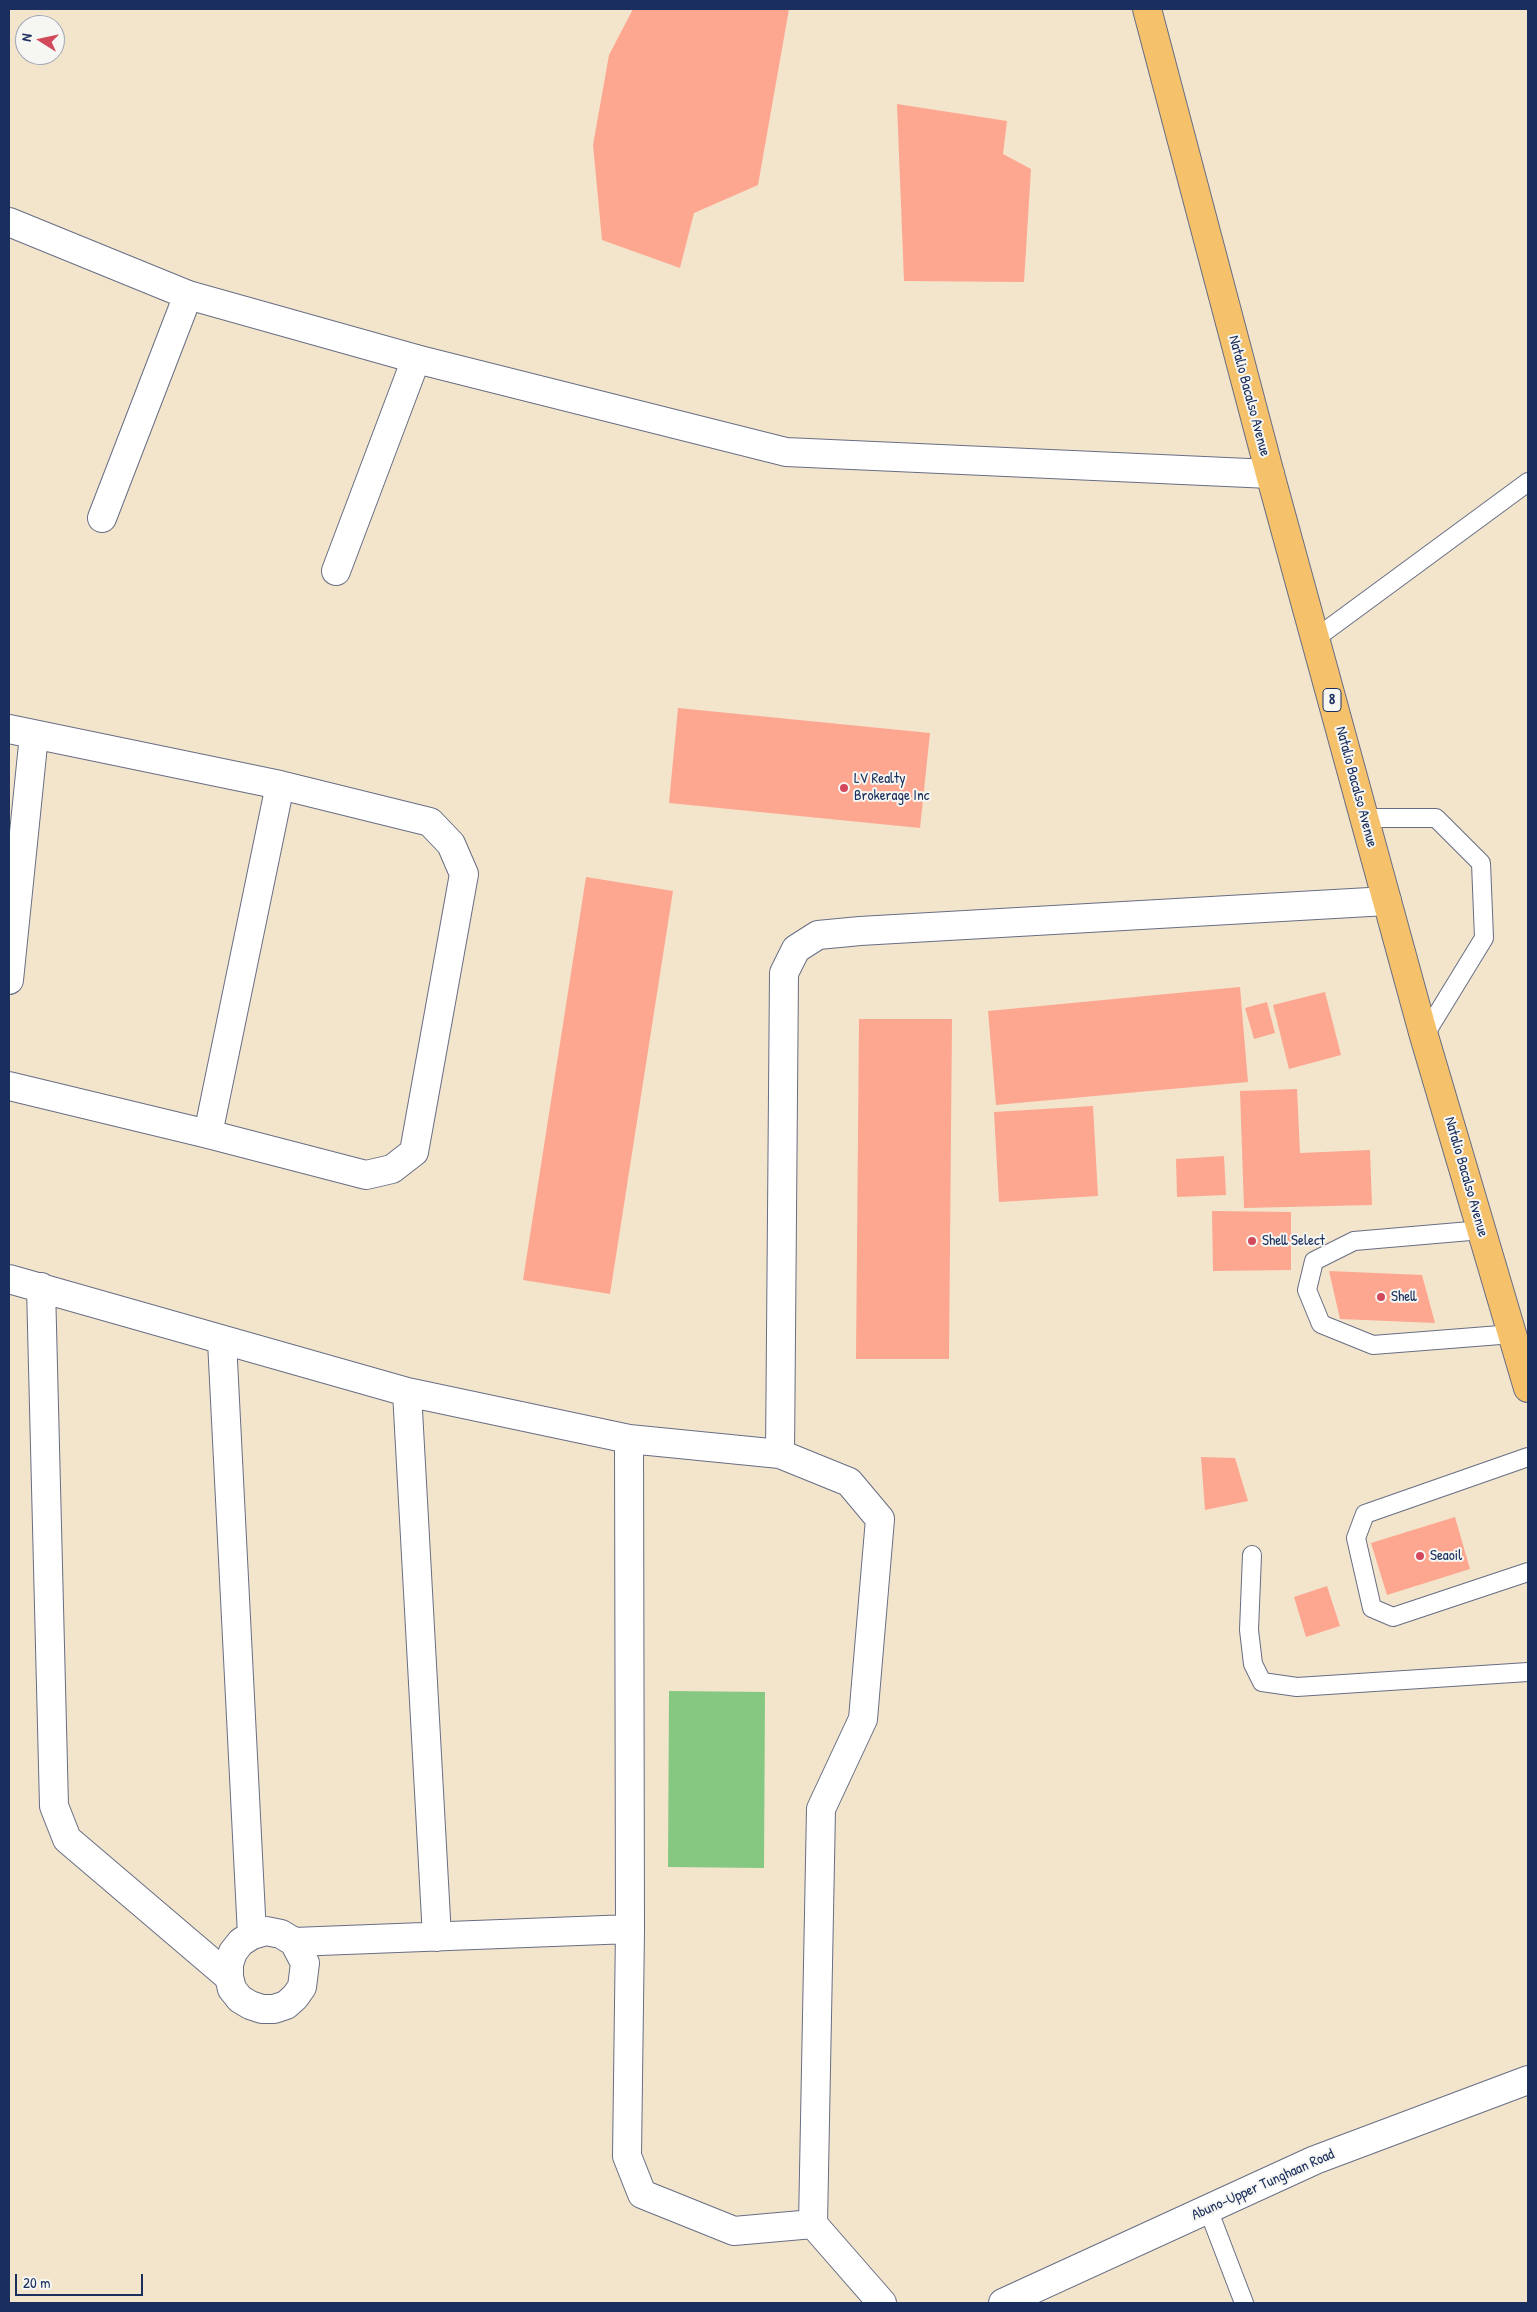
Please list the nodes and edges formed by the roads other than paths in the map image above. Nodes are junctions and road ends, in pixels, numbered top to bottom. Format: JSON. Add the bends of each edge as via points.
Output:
{"nodes":[{"id":1,"x":1147,"y":9,"type":"edge"},
{"id":2,"x":9,"y":222,"type":"edge"},
{"id":3,"x":188,"y":295,"type":"junction"},
{"id":4,"x":416,"y":359,"type":"junction"},
{"id":5,"x":1270,"y":474,"type":"junction"},
{"id":6,"x":1528,"y":482,"type":"edge"},
{"id":7,"x":102,"y":518,"type":"dead end"},
{"id":8,"x":336,"y":571,"type":"dead end"},
{"id":9,"x":1316,"y":638,"type":"junction"},
{"id":10,"x":21,"y":732,"type":"edge"},
{"id":11,"x":280,"y":785,"type":"junction"},
{"id":12,"x":1364,"y":818,"type":"junction"},
{"id":13,"x":1387,"y":900,"type":"junction"},
{"id":14,"x":9,"y":980,"type":"edge"},
{"id":15,"x":1424,"y":1036,"type":"junction"},
{"id":16,"x":9,"y":1086,"type":"edge"},
{"id":17,"x":208,"y":1134,"type":"junction"},
{"id":18,"x":1482,"y":1230,"type":"junction"},
{"id":19,"x":9,"y":1279,"type":"edge"},
{"id":20,"x":41,"y":1287,"type":"junction"},
{"id":21,"x":1513,"y":1334,"type":"junction"},
{"id":22,"x":222,"y":1341,"type":"junction"},
{"id":23,"x":1528,"y":1388,"type":"edge"},
{"id":24,"x":407,"y":1392,"type":"junction"},
{"id":25,"x":629,"y":1439,"type":"junction"},
{"id":26,"x":780,"y":1454,"type":"junction"},
{"id":27,"x":1528,"y":1456,"type":"edge"},
{"id":28,"x":1252,"y":1555,"type":"dead end"},
{"id":29,"x":1528,"y":1572,"type":"edge"},
{"id":30,"x":1528,"y":1672,"type":"edge"},
{"id":31,"x":630,"y":1929,"type":"junction"},
{"id":32,"x":252,"y":1935,"type":"junction"},
{"id":33,"x":437,"y":1937,"type":"junction"},
{"id":34,"x":294,"y":1942,"type":"junction"},
{"id":35,"x":229,"y":1977,"type":"junction"},
{"id":36,"x":1528,"y":2080,"type":"edge"},
{"id":37,"x":1208,"y":2209,"type":"junction"},
{"id":38,"x":813,"y":2224,"type":"junction"},
{"id":39,"x":882,"y":2303,"type":"edge"},
{"id":40,"x":1003,"y":2303,"type":"edge"},
{"id":41,"x":1244,"y":2303,"type":"edge"}],
"edges":[{"from":1,"to":5,"type":"highway","name":"Natalio Bacalso Avenue","number":"8"},
{"from":2,"to":3,"type":"street"},
{"from":3,"to":4,"type":"street"},
{"from":3,"to":7,"type":"street"},
{"from":4,"to":5,"type":"street","via":[[786,452]]},
{"from":4,"to":8,"type":"street"},
{"from":5,"to":9,"type":"highway","name":"Natalio Bacalso Avenue","number":"8"},
{"from":6,"to":9,"type":"lane"},
{"from":9,"to":12,"type":"highway","name":"Natalio Bacalso Avenue","number":"8"},
{"from":10,"to":11,"type":"street"},
{"from":10,"to":14,"type":"street"},
{"from":11,"to":17,"type":"street"},
{"from":11,"to":17,"type":"street","via":[[430,822],[451,844],[464,874],[414,1152],[392,1168],[366,1175]]},
{"from":12,"to":13,"type":"highway","name":"Natalio Bacalso Avenue","number":"8"},
{"from":12,"to":15,"type":"lane","via":[[1436,818],[1481,863],[1484,938]]},
{"from":13,"to":15,"type":"highway","name":"Natalio Bacalso Avenue","number":"8"},
{"from":13,"to":26,"type":"street","via":[[860,931],[818,935],[796,949],[784,973]]},
{"from":15,"to":18,"type":"highway","name":"Natalio Bacalso Avenue","number":"8"},
{"from":16,"to":17,"type":"street"},
{"from":18,"to":21,"type":"highway","name":"Natalio Bacalso Avenue","number":"8"},
{"from":18,"to":21,"type":"lane","via":[[1354,1241],[1314,1261],[1307,1290],[1321,1324],[1374,1345]]},
{"from":19,"to":20,"type":"street"},
{"from":20,"to":22,"type":"street"},
{"from":20,"to":35,"type":"street","via":[[54,1806],[67,1839]]},
{"from":21,"to":23,"type":"highway","name":"Natalio Bacalso Avenue","number":"8"},
{"from":22,"to":24,"type":"street"},
{"from":22,"to":32,"type":"street"},
{"from":24,"to":25,"type":"street"},
{"from":24,"to":33,"type":"street"},
{"from":25,"to":26,"type":"street"},
{"from":25,"to":31,"type":"street"},
{"from":26,"to":38,"type":"street","via":[[848,1482],[880,1519],[863,1719],[821,1809]]},
{"from":27,"to":29,"type":"lane","via":[[1365,1514],[1356,1538],[1372,1608],[1393,1617]]},
{"from":28,"to":30,"type":"lane","via":[[1248,1630],[1253,1664],[1262,1682],[1297,1688]]},
{"from":31,"to":33,"type":"street"},
{"from":31,"to":38,"type":"street","via":[[627,2156],[642,2194],[734,2231]]},
{"from":32,"to":34,"type":"street","via":[[266,1931],[281,1934]]},
{"from":32,"to":35,"type":"street","via":[[233,1952]]},
{"from":33,"to":34,"type":"street"},
{"from":34,"to":35,"type":"street","via":[[305,1963],[305,1975],[302,1987],[286,2005],[274,2009],[250,2006],[232,1989]]},
{"from":36,"to":37,"type":"street","name":"Abuno-Upper Tunghaan Road","via":[[1315,2160]]},
{"from":37,"to":40,"type":"street","name":"Abuno-Upper Tunghaan Road"},
{"from":37,"to":41,"type":"lane"},
{"from":38,"to":39,"type":"street"}]}
